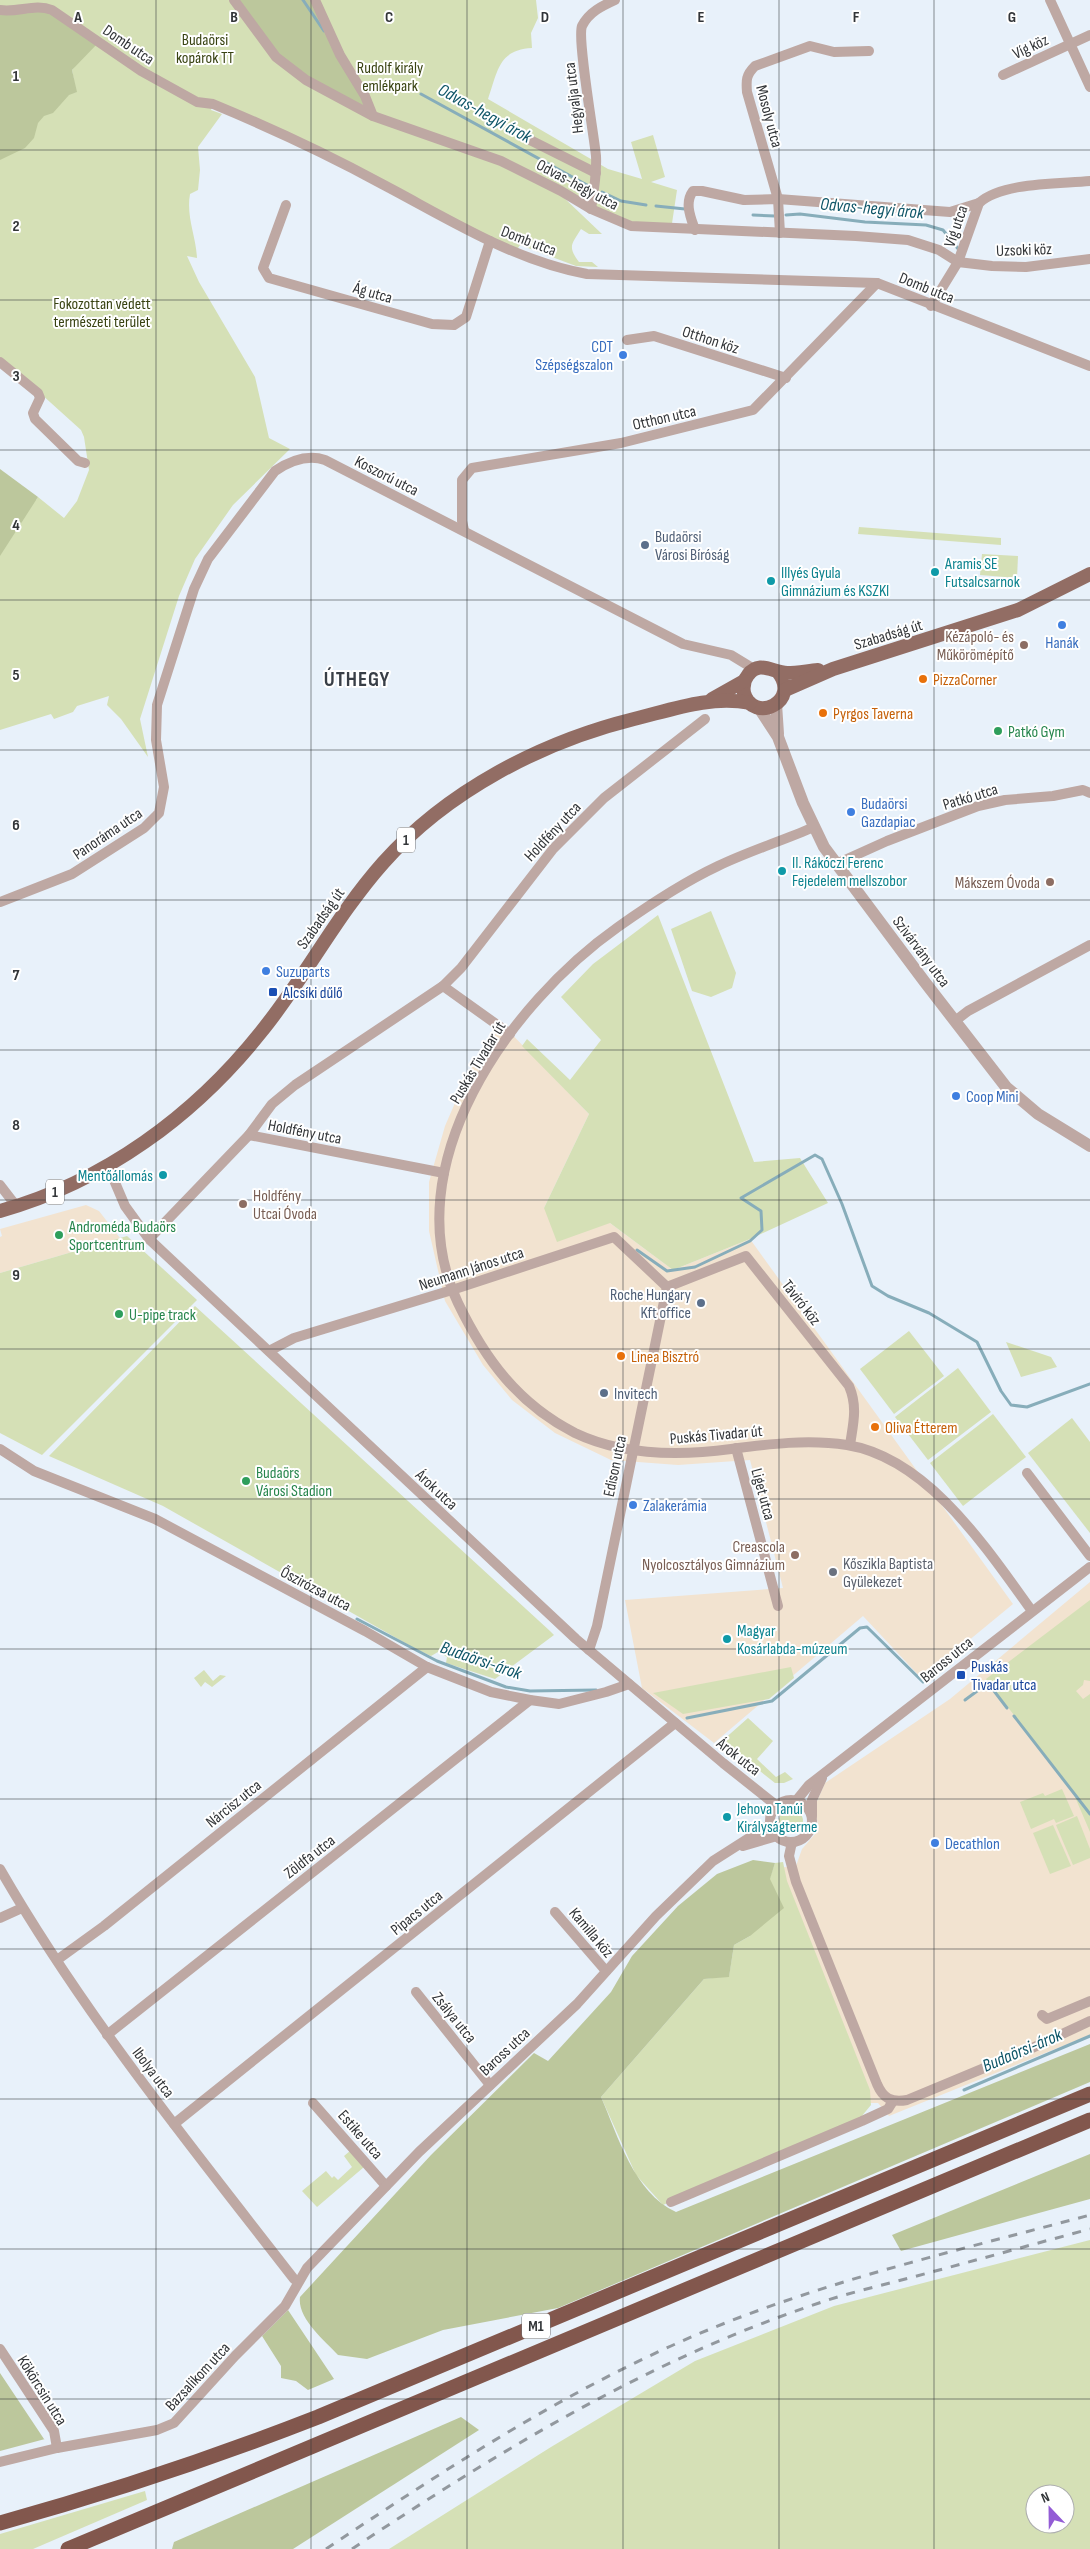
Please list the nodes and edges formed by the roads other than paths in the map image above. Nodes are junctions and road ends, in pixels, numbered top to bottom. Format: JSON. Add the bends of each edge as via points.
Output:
{"nodes":[{"id":1,"x":234,"y":0,"type":"edge"},
{"id":2,"x":315,"y":0,"type":"edge"},
{"id":3,"x":615,"y":0,"type":"edge"},
{"id":4,"x":1050,"y":0,"type":"edge"},
{"id":5,"x":0,"y":10,"type":"edge"},
{"id":6,"x":1090,"y":35,"type":"edge"},
{"id":7,"x":1070,"y":44,"type":"junction"},
{"id":8,"x":869,"y":51,"type":"dead end"},
{"id":9,"x":1003,"y":76,"type":"dead end"},
{"id":10,"x":1090,"y":87,"type":"edge"},
{"id":11,"x":373,"y":116,"type":"junction"},
{"id":12,"x":520,"y":135,"type":"dead end"},
{"id":13,"x":596,"y":174,"type":"junction"},
{"id":14,"x":1090,"y":181,"type":"edge"},
{"id":15,"x":778,"y":199,"type":"junction"},
{"id":16,"x":979,"y":203,"type":"junction"},
{"id":17,"x":286,"y":205,"type":"dead end"},
{"id":18,"x":591,"y":209,"type":"junction"},
{"id":19,"x":694,"y":230,"type":"junction"},
{"id":20,"x":780,"y":233,"type":"junction"},
{"id":21,"x":490,"y":241,"type":"junction"},
{"id":22,"x":1090,"y":260,"type":"edge"},
{"id":23,"x":958,"y":262,"type":"junction"},
{"id":24,"x":877,"y":283,"type":"junction"},
{"id":25,"x":931,"y":306,"type":"junction"},
{"id":26,"x":627,"y":340,"type":"dead end"},
{"id":27,"x":0,"y":362,"type":"edge"},
{"id":28,"x":1090,"y":366,"type":"edge"},
{"id":29,"x":786,"y":378,"type":"junction"},
{"id":30,"x":85,"y":462,"type":"dead end"},
{"id":31,"x":464,"y":530,"type":"junction"},
{"id":32,"x":1090,"y":574,"type":"edge"},
{"id":33,"x":754,"y":669,"type":"junction"},
{"id":34,"x":833,"y":669,"type":"junction"},
{"id":35,"x":777,"y":672,"type":"junction"},
{"id":36,"x":744,"y":681,"type":"junction"},
{"id":37,"x":785,"y":690,"type":"junction"},
{"id":38,"x":706,"y":702,"type":"junction"},
{"id":39,"x":776,"y":704,"type":"junction"},
{"id":40,"x":754,"y":705,"type":"junction"},
{"id":41,"x":705,"y":719,"type":"dead end"},
{"id":42,"x":778,"y":737,"type":"junction"},
{"id":43,"x":156,"y":740,"type":"joint"},
{"id":44,"x":1090,"y":793,"type":"edge"},
{"id":45,"x":814,"y":827,"type":"junction"},
{"id":46,"x":836,"y":864,"type":"junction"},
{"id":47,"x":0,"y":902,"type":"edge"},
{"id":48,"x":1090,"y":945,"type":"edge"},
{"id":49,"x":444,"y":986,"type":"junction"},
{"id":50,"x":955,"y":1021,"type":"junction"},
{"id":51,"x":510,"y":1034,"type":"junction"},
{"id":52,"x":249,"y":1135,"type":"junction"},
{"id":53,"x":1090,"y":1146,"type":"edge"},
{"id":54,"x":108,"y":1166,"type":"junction"},
{"id":55,"x":444,"y":1173,"type":"junction"},
{"id":56,"x":0,"y":1185,"type":"edge"},
{"id":57,"x":16,"y":1207,"type":"junction"},
{"id":58,"x":0,"y":1212,"type":"edge"},
{"id":59,"x":149,"y":1239,"type":"junction"},
{"id":60,"x":667,"y":1287,"type":"junction"},
{"id":61,"x":452,"y":1290,"type":"junction"},
{"id":62,"x":269,"y":1351,"type":"junction"},
{"id":63,"x":850,"y":1445,"type":"junction"},
{"id":64,"x":736,"y":1448,"type":"junction"},
{"id":65,"x":0,"y":1449,"type":"edge"},
{"id":66,"x":633,"y":1449,"type":"junction"},
{"id":67,"x":1027,"y":1473,"type":"dead end"},
{"id":68,"x":1090,"y":1556,"type":"edge"},
{"id":69,"x":1090,"y":1567,"type":"edge"},
{"id":70,"x":778,"y":1606,"type":"dead end"},
{"id":71,"x":1032,"y":1611,"type":"junction"},
{"id":72,"x":589,"y":1650,"type":"junction"},
{"id":73,"x":427,"y":1667,"type":"junction"},
{"id":74,"x":628,"y":1684,"type":"junction"},
{"id":75,"x":530,"y":1700,"type":"junction"},
{"id":76,"x":675,"y":1724,"type":"junction"},
{"id":77,"x":822,"y":1777,"type":"junction"},
{"id":78,"x":796,"y":1801,"type":"junction"},
{"id":79,"x":777,"y":1806,"type":"junction"},
{"id":80,"x":812,"y":1817,"type":"junction"},
{"id":81,"x":771,"y":1824,"type":"junction"},
{"id":82,"x":777,"y":1836,"type":"junction"},
{"id":83,"x":792,"y":1842,"type":"junction"},
{"id":84,"x":735,"y":1848,"type":"junction"},
{"id":85,"x":0,"y":1869,"type":"edge"},
{"id":86,"x":22,"y":1908,"type":"junction"},
{"id":87,"x":555,"y":1912,"type":"dead end"},
{"id":88,"x":0,"y":1918,"type":"edge"},
{"id":89,"x":56,"y":1960,"type":"junction"},
{"id":90,"x":606,"y":1971,"type":"junction"},
{"id":91,"x":416,"y":1992,"type":"dead end"},
{"id":92,"x":1090,"y":2001,"type":"edge"},
{"id":93,"x":1042,"y":2015,"type":"dead end"},
{"id":94,"x":1090,"y":2021,"type":"edge"},
{"id":95,"x":107,"y":2035,"type":"junction"},
{"id":96,"x":490,"y":2085,"type":"junction"},
{"id":97,"x":1090,"y":2094,"type":"edge"},
{"id":98,"x":893,"y":2101,"type":"junction"},
{"id":99,"x":313,"y":2103,"type":"dead end"},
{"id":100,"x":1090,"y":2120,"type":"edge"},
{"id":101,"x":174,"y":2124,"type":"junction"},
{"id":102,"x":386,"y":2186,"type":"junction"},
{"id":103,"x":671,"y":2202,"type":"dead end"},
{"id":104,"x":298,"y":2281,"type":"junction"},
{"id":105,"x":0,"y":2349,"type":"edge"},
{"id":106,"x":57,"y":2448,"type":"junction"},
{"id":107,"x":0,"y":2462,"type":"edge"},
{"id":108,"x":0,"y":2524,"type":"edge"},
{"id":109,"x":68,"y":2549,"type":"edge"}],
"edges":[{"from":1,"to":11,"type":"street","name":"Odvas-hegy utca","via":[[267,46],[289,69]]},
{"from":2,"to":11,"type":"street"},
{"from":3,"to":13,"type":"street","name":"Hegyalja utca","via":[[589,15],[581,28]]},
{"from":4,"to":7,"type":"street","name":"Víg köz"},
{"from":5,"to":21,"type":"street","name":"Domb utca","via":[[9,12],[39,7],[52,10],[140,71],[197,102],[213,104],[318,150]]},
{"from":6,"to":7,"type":"street","name":"Víg köz"},
{"from":7,"to":9,"type":"street","name":"Víg köz"},
{"from":7,"to":10,"type":"street","name":"Víg köz"},
{"from":8,"to":15,"type":"street","name":"Mosoly utca","via":[[834,52],[810,46],[755,66],[748,73],[747,92]]},
{"from":11,"to":18,"type":"street","name":"Odvas-hegy utca","via":[[501,161]]},
{"from":12,"to":13,"type":"street","name":"Odvas-hegy utca"},
{"from":13,"to":18,"type":"street","name":"Hegyalja utca"},
{"from":14,"to":16,"type":"street","name":"Víg utca","via":[[1008,189]]},
{"from":15,"to":16,"type":"street","via":[[950,212]]},
{"from":15,"to":19,"type":"street","via":[[744,200],[693,191],[689,196],[689,209]]},
{"from":15,"to":20,"type":"street","name":"Mosoly utca"},
{"from":16,"to":23,"type":"street","name":"Víg utca"},
{"from":17,"to":21,"type":"street","name":"Ág utca","via":[[263,268],[269,278],[432,324],[454,326],[466,317]]},
{"from":18,"to":19,"type":"street","name":"Odvas-hegy utca","via":[[631,226]]},
{"from":19,"to":20,"type":"street","name":"Odvas-hegy utca"},
{"from":20,"to":23,"type":"street","name":"Odvas-hegy utca","via":[[908,240],[939,250]]},
{"from":21,"to":24,"type":"street","name":"Domb utca","via":[[566,270],[587,274]]},
{"from":22,"to":23,"type":"street","name":"Uzsoki köz","via":[[1026,267]]},
{"from":23,"to":25,"type":"street","name":"Víg utca"},
{"from":24,"to":25,"type":"street","name":"Domb utca"},
{"from":24,"to":29,"type":"street","name":"Otthon utca"},
{"from":25,"to":28,"type":"street","name":"Domb utca"},
{"from":26,"to":29,"type":"street","name":"Otthon köz","via":[[654,336]]},
{"from":27,"to":30,"type":"street","via":[[38,393],[40,398],[33,413],[35,419],[78,461]]},
{"from":29,"to":31,"type":"street","name":"Otthon utca","via":[[760,405],[742,414],[621,442],[472,468],[462,480]]},
{"from":31,"to":33,"type":"street","name":"Koszorú utca","via":[[683,644],[731,655]]},
{"from":31,"to":43,"type":"street","name":"Koszorú utca","via":[[320,458],[287,463],[275,471],[201,572],[157,705]]},
{"from":32,"to":34,"type":"main road","name":"Szabadság út","via":[[1004,615]]},
{"from":33,"to":35,"type":"main road","name":"Szabadság út","via":[[766,667]]},
{"from":33,"to":36,"type":"main road","name":"Szabadság út","number":"1"},
{"from":34,"to":35,"type":"main road","name":"Szabadság út"},
{"from":34,"to":37,"type":"main road","name":"Szabadság út"},
{"from":35,"to":37,"type":"main road","via":[[782,676]]},
{"from":36,"to":38,"type":"main road","name":"Szabadság út","number":"1"},
{"from":36,"to":40,"type":"main road","via":[[745,696]]},
{"from":37,"to":39,"type":"main road"},
{"from":38,"to":40,"type":"main road","name":"Szabadság út","number":"1","via":[[729,700]]},
{"from":38,"to":54,"type":"main road","name":"Szabadság út","number":"1","via":[[606,726],[576,737],[515,764],[447,806],[382,864],[262,1031],[232,1066],[167,1126]]},
{"from":39,"to":40,"type":"main road","name":"Szabadság út","number":"1"},
{"from":39,"to":42,"type":"street","name":"Szivárvány utca"},
{"from":40,"to":42,"type":"street","name":"Szivárvány utca"},
{"from":41,"to":49,"type":"street","name":"Holdfény utca","via":[[604,798],[553,849]]},
{"from":42,"to":45,"type":"street","name":"Szivárvány utca"},
{"from":43,"to":47,"type":"street","name":"Panoráma utca","via":[[164,787],[159,813],[153,821],[72,874]]},
{"from":44,"to":46,"type":"street","name":"Patkó utca","via":[[1083,790],[978,806]]},
{"from":45,"to":46,"type":"street","name":"Szivárvány utca"},
{"from":45,"to":51,"type":"street","name":"Puskás Tivadar út","via":[[708,870],[619,926],[558,978]]},
{"from":46,"to":50,"type":"street","name":"Szivárvány utca"},
{"from":48,"to":50,"type":"street"},
{"from":49,"to":51,"type":"street"},
{"from":49,"to":52,"type":"street","name":"Holdfény utca","via":[[295,1085],[272,1104]]},
{"from":50,"to":53,"type":"street","name":"Szivárvány utca","via":[[1006,1088],[1038,1114]]},
{"from":51,"to":55,"type":"street","name":"Puskás Tivadar út","via":[[469,1098]]},
{"from":52,"to":55,"type":"street","name":"Holdfény utca"},
{"from":52,"to":59,"type":"street","name":"Holdfény utca"},
{"from":54,"to":57,"type":"main road","name":"Szabadság út","number":"1"},
{"from":54,"to":59,"type":"street","name":"Árok utca","via":[[125,1206]]},
{"from":55,"to":61,"type":"street","name":"Puskás Tivadar út","via":[[441,1229]]},
{"from":56,"to":57,"type":"street"},
{"from":57,"to":58,"type":"main road","name":"Szabadság út","number":"1"},
{"from":59,"to":62,"type":"street","name":"Árok utca"},
{"from":60,"to":61,"type":"street","name":"Neumann János utca","via":[[614,1237]]},
{"from":60,"to":63,"type":"street","name":"Távíró köz","via":[[746,1256],[849,1386],[856,1411]]},
{"from":60,"to":66,"type":"street","name":"Edison utca"},
{"from":61,"to":62,"type":"street","name":"Neumann János utca","via":[[294,1338]]},
{"from":61,"to":66,"type":"street","name":"Puskás Tivadar út","via":[[491,1363],[522,1396],[576,1433]]},
{"from":62,"to":72,"type":"street","name":"Árok utca"},
{"from":63,"to":64,"type":"street","name":"Puskás Tivadar út","via":[[805,1442]]},
{"from":63,"to":71,"type":"street","name":"Puskás Tivadar út","via":[[886,1458],[920,1479],[957,1513]]},
{"from":64,"to":66,"type":"street","name":"Puskás Tivadar út","via":[[697,1454],[656,1454]]},
{"from":64,"to":70,"type":"street","name":"Liget utca"},
{"from":65,"to":73,"type":"street","name":"Őszirózsa utca","via":[[34,1471],[170,1526]]},
{"from":66,"to":72,"type":"street","name":"Edison utca","via":[[597,1626]]},
{"from":67,"to":68,"type":"street"},
{"from":69,"to":71,"type":"street","name":"Baross utca"},
{"from":71,"to":77,"type":"street","name":"Baross utca"},
{"from":72,"to":74,"type":"street","name":"Árok utca"},
{"from":73,"to":75,"type":"street","name":"Őszirózsa utca","via":[[491,1692]]},
{"from":73,"to":89,"type":"street","name":"Nárcisz utca","via":[[111,1920]]},
{"from":74,"to":75,"type":"street","name":"Őszirózsa utca","via":[[559,1704]]},
{"from":74,"to":76,"type":"street","name":"Árok utca"},
{"from":75,"to":95,"type":"street","name":"Zöldfa utca"},
{"from":76,"to":79,"type":"street","name":"Árok utca"},
{"from":76,"to":101,"type":"street","name":"Pipacs utca"},
{"from":77,"to":78,"type":"street","name":"Baross utca"},
{"from":77,"to":80,"type":"street","name":"Baross utca","via":[[812,1800]]},
{"from":78,"to":79,"type":"street","via":[[786,1801]]},
{"from":78,"to":80,"type":"street","via":[[803,1804]]},
{"from":79,"to":81,"type":"street"},
{"from":80,"to":83,"type":"street","via":[[807,1835]]},
{"from":81,"to":82,"type":"street"},
{"from":81,"to":84,"type":"street","name":"Baross utca"},
{"from":82,"to":83,"type":"street"},
{"from":82,"to":84,"type":"street","name":"Baross utca"},
{"from":83,"to":98,"type":"street","via":[[790,1856],[796,1882],[877,2084],[884,2096]]},
{"from":84,"to":90,"type":"street","name":"Baross utca","via":[[713,1862],[656,1916]]},
{"from":85,"to":86,"type":"street","name":"Ibolya utca"},
{"from":86,"to":88,"type":"street"},
{"from":86,"to":89,"type":"street","name":"Ibolya utca"},
{"from":87,"to":90,"type":"street","name":"Kamilla köz"},
{"from":89,"to":95,"type":"street","name":"Ibolya utca"},
{"from":90,"to":96,"type":"street","name":"Baross utca","via":[[577,2004]]},
{"from":91,"to":96,"type":"street","name":"Zsálya utca"},
{"from":92,"to":93,"type":"street","via":[[1047,2018]]},
{"from":94,"to":98,"type":"street","via":[[907,2100]]},
{"from":95,"to":101,"type":"street","name":"Ibolya utca"},
{"from":96,"to":102,"type":"street","name":"Baross utca"},
{"from":97,"to":108,"type":"highway","number":"M1","via":[[318,2417],[229,2452],[105,2494]]},
{"from":98,"to":103,"type":"street","via":[[888,2109],[862,2121]]},
{"from":99,"to":102,"type":"street","name":"Estike utca"},
{"from":100,"to":109,"type":"highway","number":"M1"},
{"from":101,"to":104,"type":"street","name":"Ibolya utca"},
{"from":102,"to":104,"type":"street","name":"Baross utca"},
{"from":104,"to":106,"type":"street","name":"Bazsalikom utca","via":[[285,2306],[174,2423],[157,2430]]},
{"from":105,"to":106,"type":"street","name":"Kökörcsin utca","via":[[54,2431]]},
{"from":106,"to":107,"type":"street","name":"Bazsalikom utca"}]}
